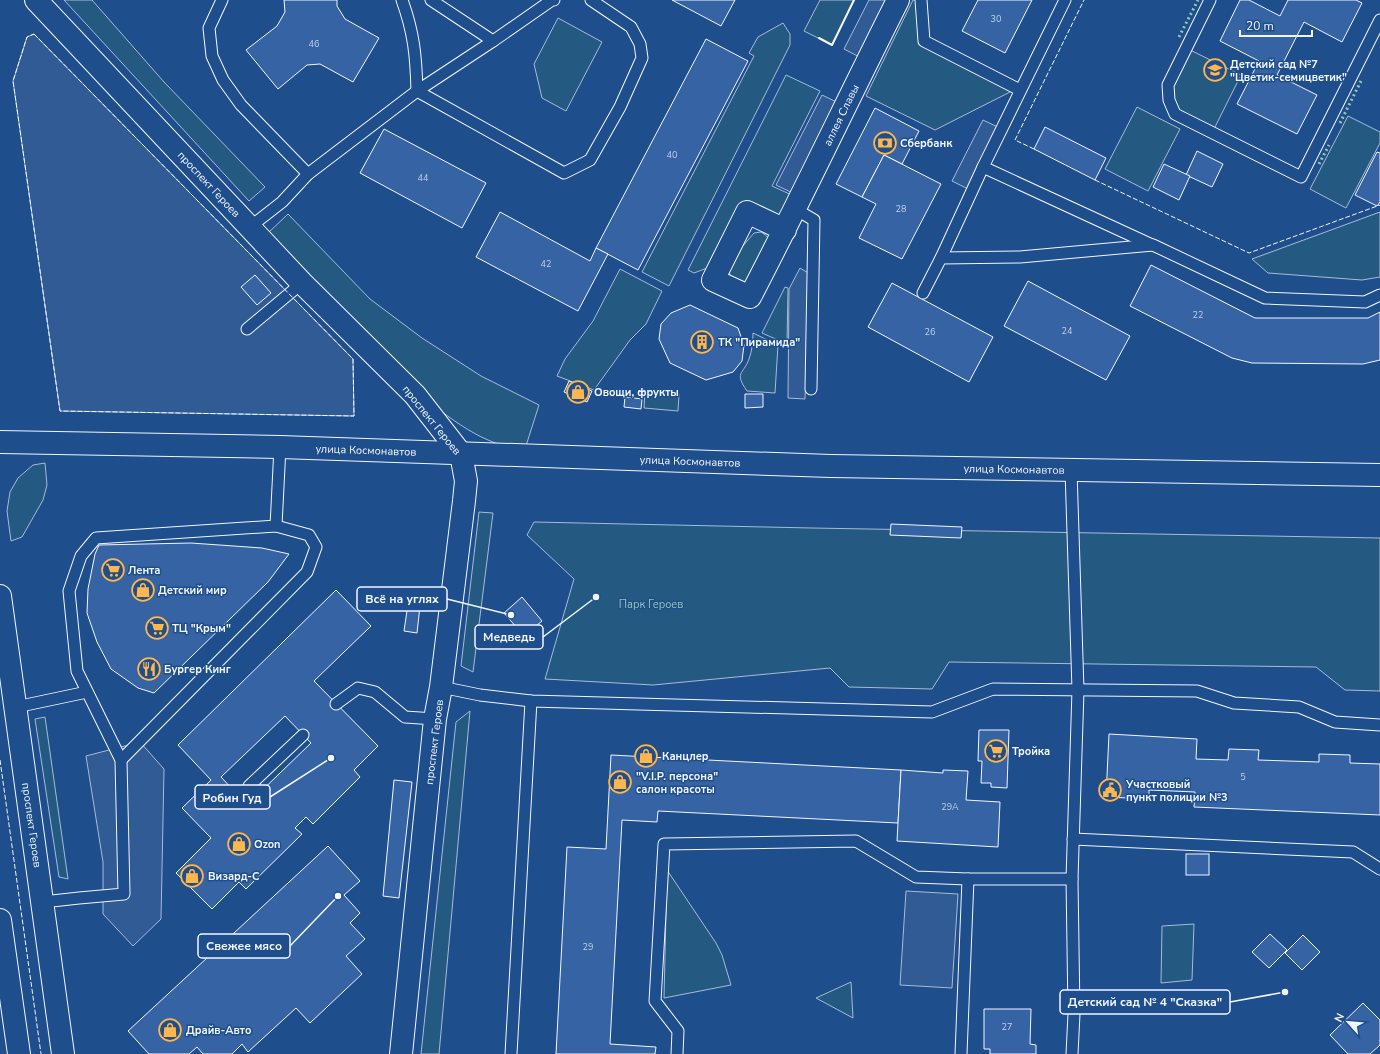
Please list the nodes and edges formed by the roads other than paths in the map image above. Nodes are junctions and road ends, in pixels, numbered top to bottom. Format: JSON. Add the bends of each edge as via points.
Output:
{"nodes":[{"id":1,"x":36,"y":0,"type":"edge"},
{"id":2,"x":222,"y":0,"type":"edge"},
{"id":3,"x":402,"y":0,"type":"edge"},
{"id":4,"x":431,"y":0,"type":"edge"},
{"id":5,"x":554,"y":0,"type":"edge"},
{"id":6,"x":591,"y":0,"type":"edge"},
{"id":7,"x":898,"y":0,"type":"edge"},
{"id":8,"x":921,"y":0,"type":"edge"},
{"id":9,"x":1065,"y":0,"type":"edge"},
{"id":10,"x":1210,"y":0,"type":"edge"},
{"id":11,"x":1380,"y":20,"type":"edge"},
{"id":12,"x":493,"y":41,"type":"junction"},
{"id":13,"x":1020,"y":90,"type":"junction"},
{"id":14,"x":417,"y":91,"type":"junction"},
{"id":15,"x":983,"y":167,"type":"junction"},
{"id":16,"x":308,"y":174,"type":"junction"},
{"id":17,"x":795,"y":209,"type":"junction"},
{"id":18,"x":250,"y":227,"type":"junction"},
{"id":19,"x":785,"y":230,"type":"dead end"},
{"id":20,"x":1153,"y":245,"type":"junction"},
{"id":21,"x":941,"y":258,"type":"junction"},
{"id":22,"x":302,"y":283,"type":"junction"},
{"id":23,"x":923,"y":293,"type":"dead end"},
{"id":24,"x":1380,"y":295,"type":"edge"},
{"id":25,"x":247,"y":329,"type":"dead end"},
{"id":26,"x":811,"y":389,"type":"dead end"},
{"id":27,"x":0,"y":442,"type":"edge"},
{"id":28,"x":280,"y":448,"type":"junction"},
{"id":29,"x":461,"y":454,"type":"junction"},
{"id":30,"x":1071,"y":470,"type":"junction"},
{"id":31,"x":1380,"y":475,"type":"edge"},
{"id":32,"x":276,"y":526,"type":"junction"},
{"id":33,"x":0,"y":596,"type":"edge"},
{"id":34,"x":441,"y":687,"type":"junction"},
{"id":35,"x":1078,"y":690,"type":"junction"},
{"id":36,"x":87,"y":692,"type":"junction"},
{"id":37,"x":531,"y":701,"type":"junction"},
{"id":38,"x":336,"y":704,"type":"dead end"},
{"id":39,"x":16,"y":707,"type":"junction"},
{"id":40,"x":435,"y":719,"type":"junction"},
{"id":41,"x":1380,"y":725,"type":"edge"},
{"id":42,"x":304,"y":735,"type":"dead end"},
{"id":43,"x":121,"y":760,"type":"junction"},
{"id":44,"x":249,"y":786,"type":"dead end"},
{"id":45,"x":1073,"y":839,"type":"junction"},
{"id":46,"x":1380,"y":869,"type":"edge"},
{"id":47,"x":968,"y":879,"type":"junction"},
{"id":48,"x":1072,"y":879,"type":"junction"},
{"id":49,"x":43,"y":902,"type":"junction"},
{"id":50,"x":0,"y":920,"type":"edge"},
{"id":51,"x":19,"y":1054,"type":"edge"},
{"id":52,"x":63,"y":1054,"type":"edge"},
{"id":53,"x":401,"y":1054,"type":"edge"},
{"id":54,"x":511,"y":1054,"type":"edge"},
{"id":55,"x":677,"y":1054,"type":"edge"},
{"id":56,"x":961,"y":1054,"type":"edge"},
{"id":57,"x":1072,"y":1054,"type":"edge"}],
"edges":[{"from":1,"to":18,"type":"street","name":"проспект Героев"},
{"from":2,"to":16,"type":"lane","via":[[209,28],[212,56],[223,80],[241,105]]},
{"from":3,"to":14,"type":"lane","via":[[410,22],[416,58]]},
{"from":4,"to":12,"type":"lane"},
{"from":5,"to":12,"type":"lane"},
{"from":6,"to":14,"type":"lane","via":[[631,27],[640,44],[642,58],[620,107],[590,160],[564,173]]},
{"from":7,"to":17,"type":"street","name":"аллея Славы"},
{"from":8,"to":13,"type":"lane","via":[[924,41]]},
{"from":9,"to":13,"type":"lane"},
{"from":10,"to":11,"type":"lane","via":[[1168,85],[1169,100],[1175,114],[1300,177]]},
{"from":12,"to":14,"type":"lane"},
{"from":13,"to":15,"type":"lane"},
{"from":14,"to":16,"type":"lane"},
{"from":15,"to":20,"type":"lane"},
{"from":15,"to":21,"type":"lane"},
{"from":16,"to":18,"type":"lane","via":[[282,202]]},
{"from":17,"to":19,"type":"street","name":"аллея Славы"},
{"from":17,"to":26,"type":"lane","via":[[814,220]]},
{"from":18,"to":22,"type":"street","name":"проспект Героев"},
{"from":20,"to":21,"type":"lane","via":[[1020,257]]},
{"from":20,"to":24,"type":"lane","via":[[1265,298],[1365,302]]},
{"from":21,"to":23,"type":"lane"},
{"from":22,"to":25,"type":"lane"},
{"from":22,"to":29,"type":"street","name":"проспект Героев","via":[[415,395]]},
{"from":27,"to":28,"type":"street","name":"улица Космонавтов"},
{"from":28,"to":29,"type":"street","name":"улица Космонавтов"},
{"from":28,"to":32,"type":"lane"},
{"from":29,"to":30,"type":"street","name":"улица Космонавтов","via":[[838,466]]},
{"from":29,"to":34,"type":"street","name":"проспект Героев","via":[[466,481]]},
{"from":30,"to":31,"type":"street","name":"улица Космонавтов"},
{"from":30,"to":35,"type":"lane"},
{"from":32,"to":36,"type":"lane","via":[[96,538],[81,556],[69,591],[77,672]]},
{"from":32,"to":43,"type":"lane","via":[[309,535],[316,546],[307,572]]},
{"from":33,"to":39,"type":"street","name":"проспект Героев"},
{"from":34,"to":37,"type":"lane"},
{"from":34,"to":40,"type":"street","name":"проспект Героев"},
{"from":35,"to":37,"type":"lane","via":[[993,689],[932,712]]},
{"from":35,"to":41,"type":"lane","via":[[1197,691],[1234,703],[1299,707],[1335,722]]},
{"from":35,"to":45,"type":"lane"},
{"from":36,"to":39,"type":"lane"},
{"from":36,"to":43,"type":"lane"},
{"from":37,"to":54,"type":"lane"},
{"from":38,"to":40,"type":"lane","via":[[358,688],[376,692],[405,717]]},
{"from":39,"to":49,"type":"street","name":"проспект Героев"},
{"from":40,"to":53,"type":"street","name":"проспект Героев"},
{"from":42,"to":44,"type":"lane"},
{"from":43,"to":49,"type":"lane","via":[[124,894]]},
{"from":45,"to":46,"type":"lane","via":[[1353,852]]},
{"from":45,"to":48,"type":"lane"},
{"from":47,"to":48,"type":"lane"},
{"from":47,"to":55,"type":"lane","via":[[916,878],[856,841],[664,844],[655,1001],[678,1031]]},
{"from":47,"to":56,"type":"lane"},
{"from":48,"to":57,"type":"lane"},
{"from":49,"to":52,"type":"street","name":"проспект Героев"},
{"from":50,"to":51,"type":"street"}]}
